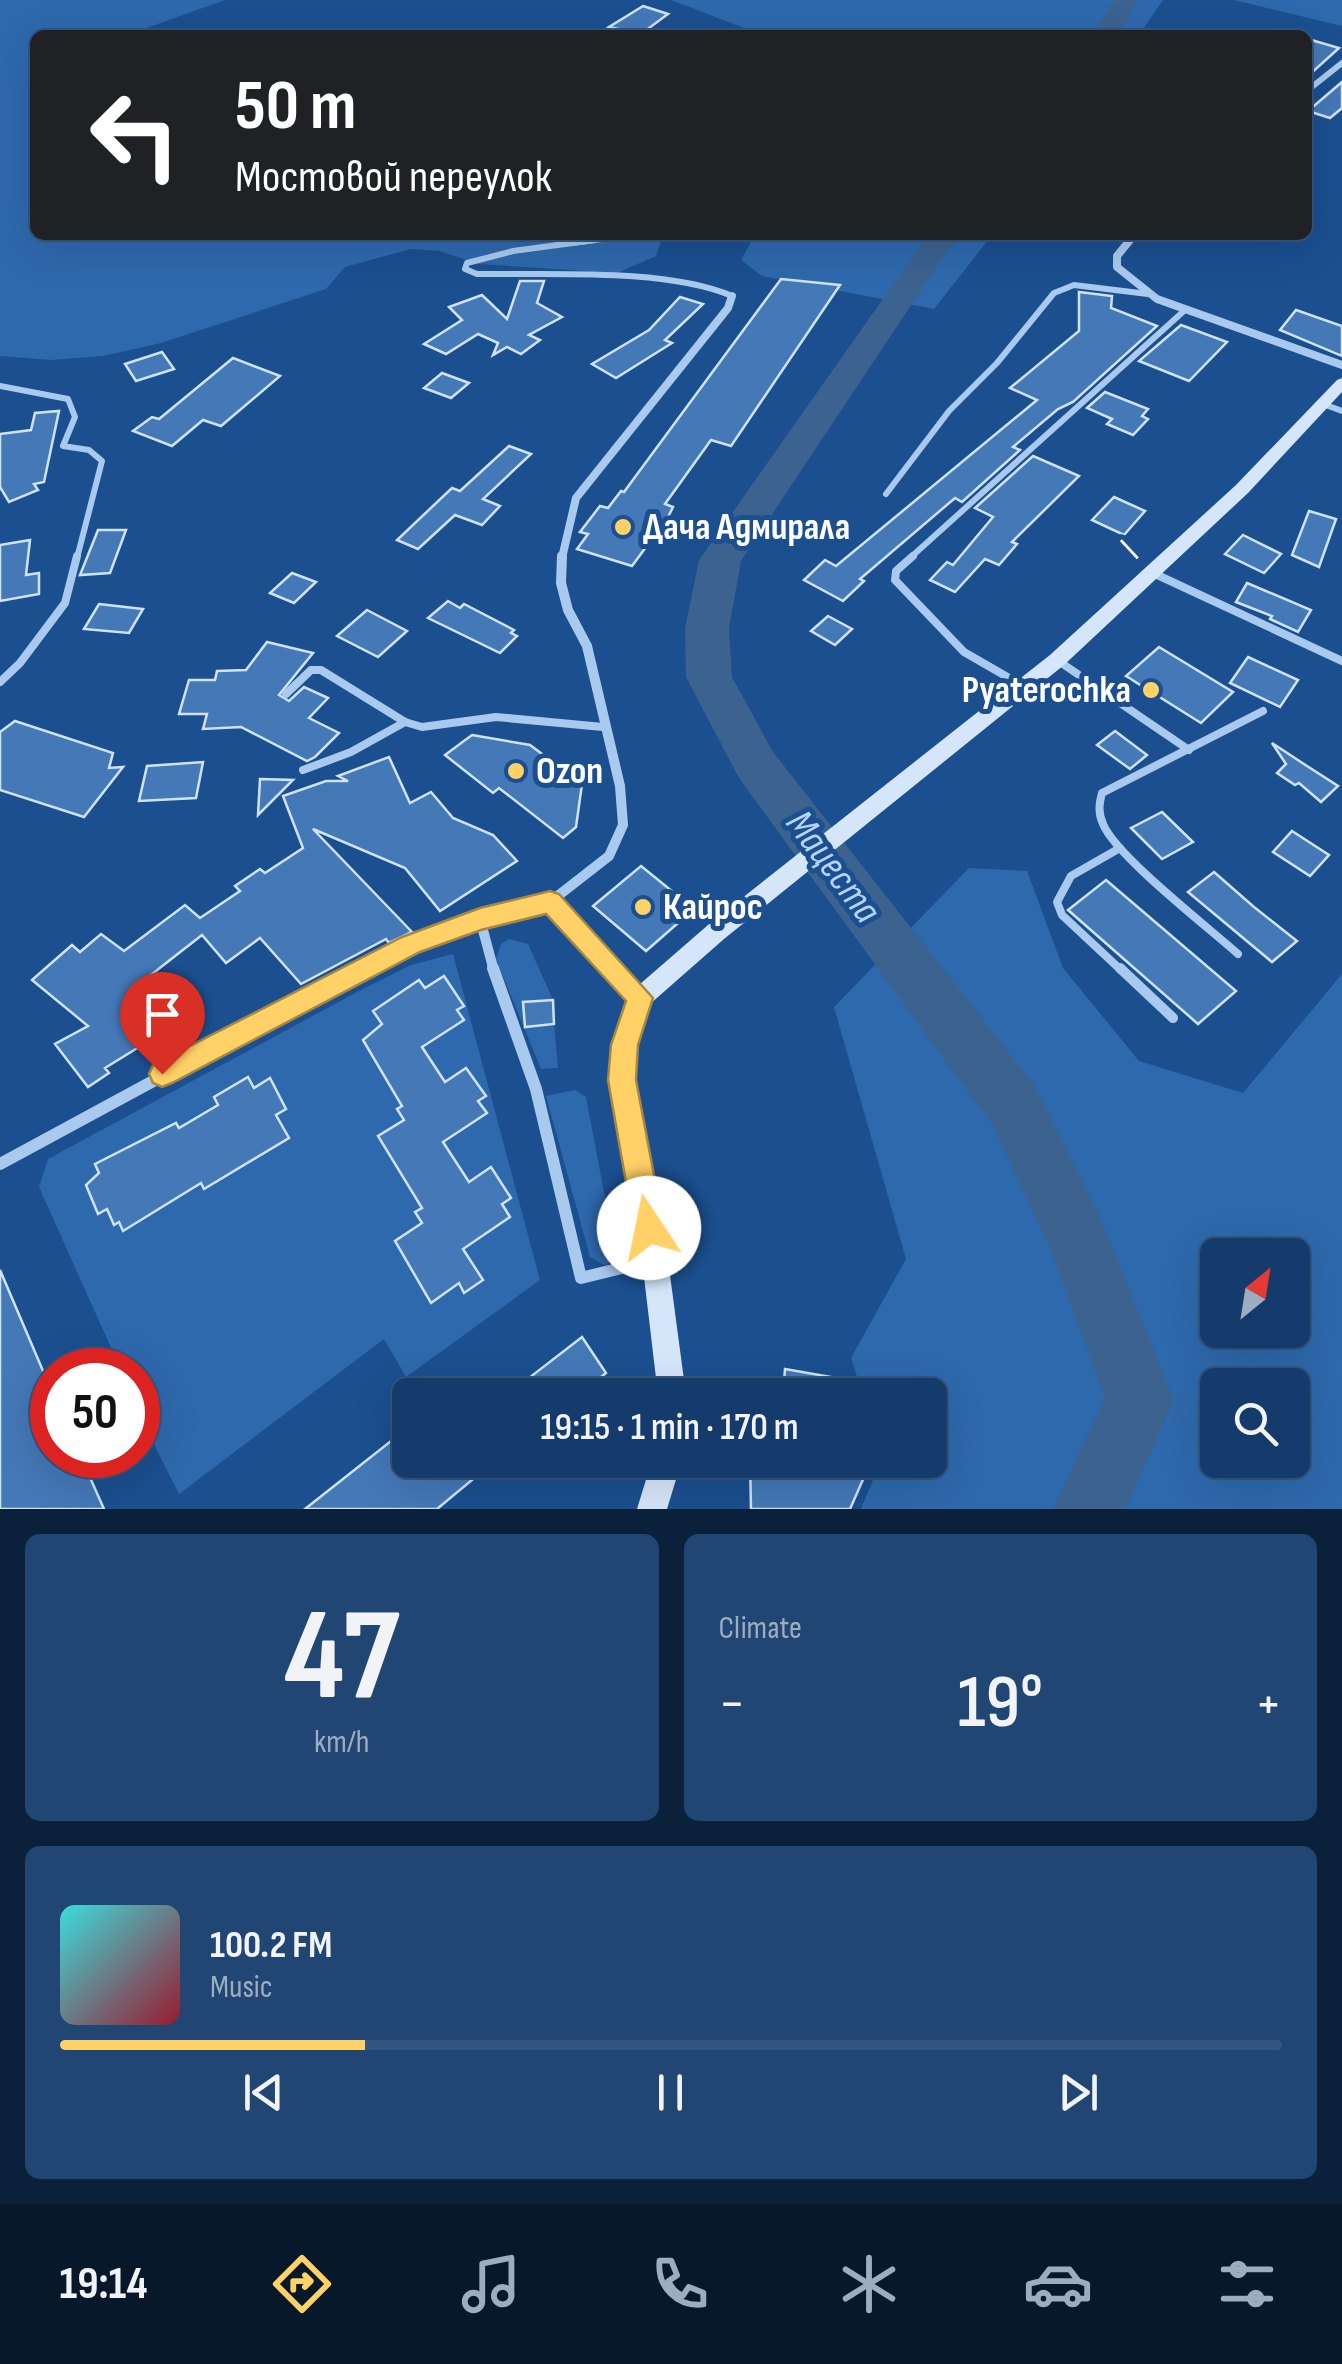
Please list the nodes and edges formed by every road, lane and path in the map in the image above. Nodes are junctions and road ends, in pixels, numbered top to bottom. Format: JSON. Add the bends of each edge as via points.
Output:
{"nodes":[{"id":1,"x":1342,"y":63,"type":"edge"},
{"id":2,"x":1312,"y":87,"type":"edge"},
{"id":3,"x":598,"y":240,"type":"edge"},
{"id":4,"x":1130,"y":240,"type":"edge"},
{"id":5,"x":1148,"y":294,"type":"junction"},
{"id":6,"x":732,"y":296,"type":"joint"},
{"id":7,"x":1185,"y":310,"type":"junction"},
{"id":8,"x":1342,"y":365,"type":"edge"},
{"id":9,"x":1342,"y":383,"type":"edge"},
{"id":10,"x":0,"y":386,"type":"edge"},
{"id":11,"x":1323,"y":404,"type":"junction"},
{"id":12,"x":1342,"y":412,"type":"edge"},
{"id":13,"x":886,"y":494,"type":"dead end"},
{"id":14,"x":1153,"y":573,"type":"junction"},
{"id":15,"x":1057,"y":660,"type":"junction"},
{"id":16,"x":1342,"y":661,"type":"edge"},
{"id":17,"x":0,"y":682,"type":"edge"},
{"id":18,"x":1023,"y":686,"type":"junction"},
{"id":19,"x":286,"y":694,"type":"dead end"},
{"id":20,"x":1264,"y":712,"type":"dead end"},
{"id":21,"x":405,"y":722,"type":"junction"},
{"id":22,"x":603,"y":727,"type":"junction"},
{"id":23,"x":1189,"y":750,"type":"junction"},
{"id":24,"x":303,"y":770,"type":"dead end"},
{"id":25,"x":1120,"y":848,"type":"junction"},
{"id":26,"x":550,"y":902,"type":"junction"},
{"id":27,"x":480,"y":919,"type":"junction"},
{"id":28,"x":1238,"y":954,"type":"dead end"},
{"id":29,"x":640,"y":998,"type":"junction"},
{"id":30,"x":1173,"y":1018,"type":"dead end"},
{"id":31,"x":0,"y":1164,"type":"edge"},
{"id":32,"x":655,"y":1260,"type":"junction"},
{"id":33,"x":670,"y":1378,"type":"edge"},
{"id":34,"x":661,"y":1478,"type":"edge"},
{"id":35,"x":652,"y":1509,"type":"edge"}],
"edges":[{"from":1,"to":2,"type":"street"},
{"from":3,"to":6,"type":"lane","via":[[513,251],[467,262],[465,269],[659,281],[720,288]]},
{"from":4,"to":5,"type":"street","via":[[1117,256],[1118,266]]},
{"from":5,"to":7,"type":"street"},
{"from":5,"to":13,"type":"lane","via":[[1074,285],[1054,292]]},
{"from":6,"to":22,"type":"street","via":[[568,517],[560,584],[587,646]]},
{"from":7,"to":8,"type":"street"},
{"from":7,"to":18,"type":"lane","via":[[896,571],[895,580],[964,652]]},
{"from":9,"to":11,"type":"street","name":"I"},
{"from":10,"to":17,"type":"lane","via":[[68,399],[76,420],[63,446],[89,450],[102,461],[65,603]]},
{"from":11,"to":12,"type":"lane"},
{"from":11,"to":14,"type":"street","name":"I"},
{"from":14,"to":15,"type":"street","name":"I"},
{"from":14,"to":16,"type":"lane"},
{"from":15,"to":18,"type":"street","name":"I"},
{"from":15,"to":23,"type":"lane"},
{"from":18,"to":29,"type":"street","name":"I"},
{"from":19,"to":21,"type":"lane","via":[[311,670],[321,670]]},
{"from":20,"to":23,"type":"lane"},
{"from":21,"to":22,"type":"lane","via":[[422,728],[496,717]]},
{"from":21,"to":24,"type":"lane"},
{"from":22,"to":26,"type":"street","via":[[623,824],[609,856]]},
{"from":23,"to":25,"type":"lane","via":[[1102,793],[1098,812]]},
{"from":25,"to":28,"type":"lane"},
{"from":25,"to":30,"type":"lane","via":[[1071,876],[1057,902],[1062,915]]},
{"from":26,"to":27,"type":"street"},
{"from":26,"to":29,"type":"street"},
{"from":27,"to":31,"type":"street","via":[[346,976]]},
{"from":27,"to":32,"type":"street","via":[[536,1089],[581,1278]]},
{"from":29,"to":32,"type":"street","via":[[624,1045],[622,1080]]},
{"from":32,"to":33,"type":"street"},
{"from":34,"to":35,"type":"street"}]}
